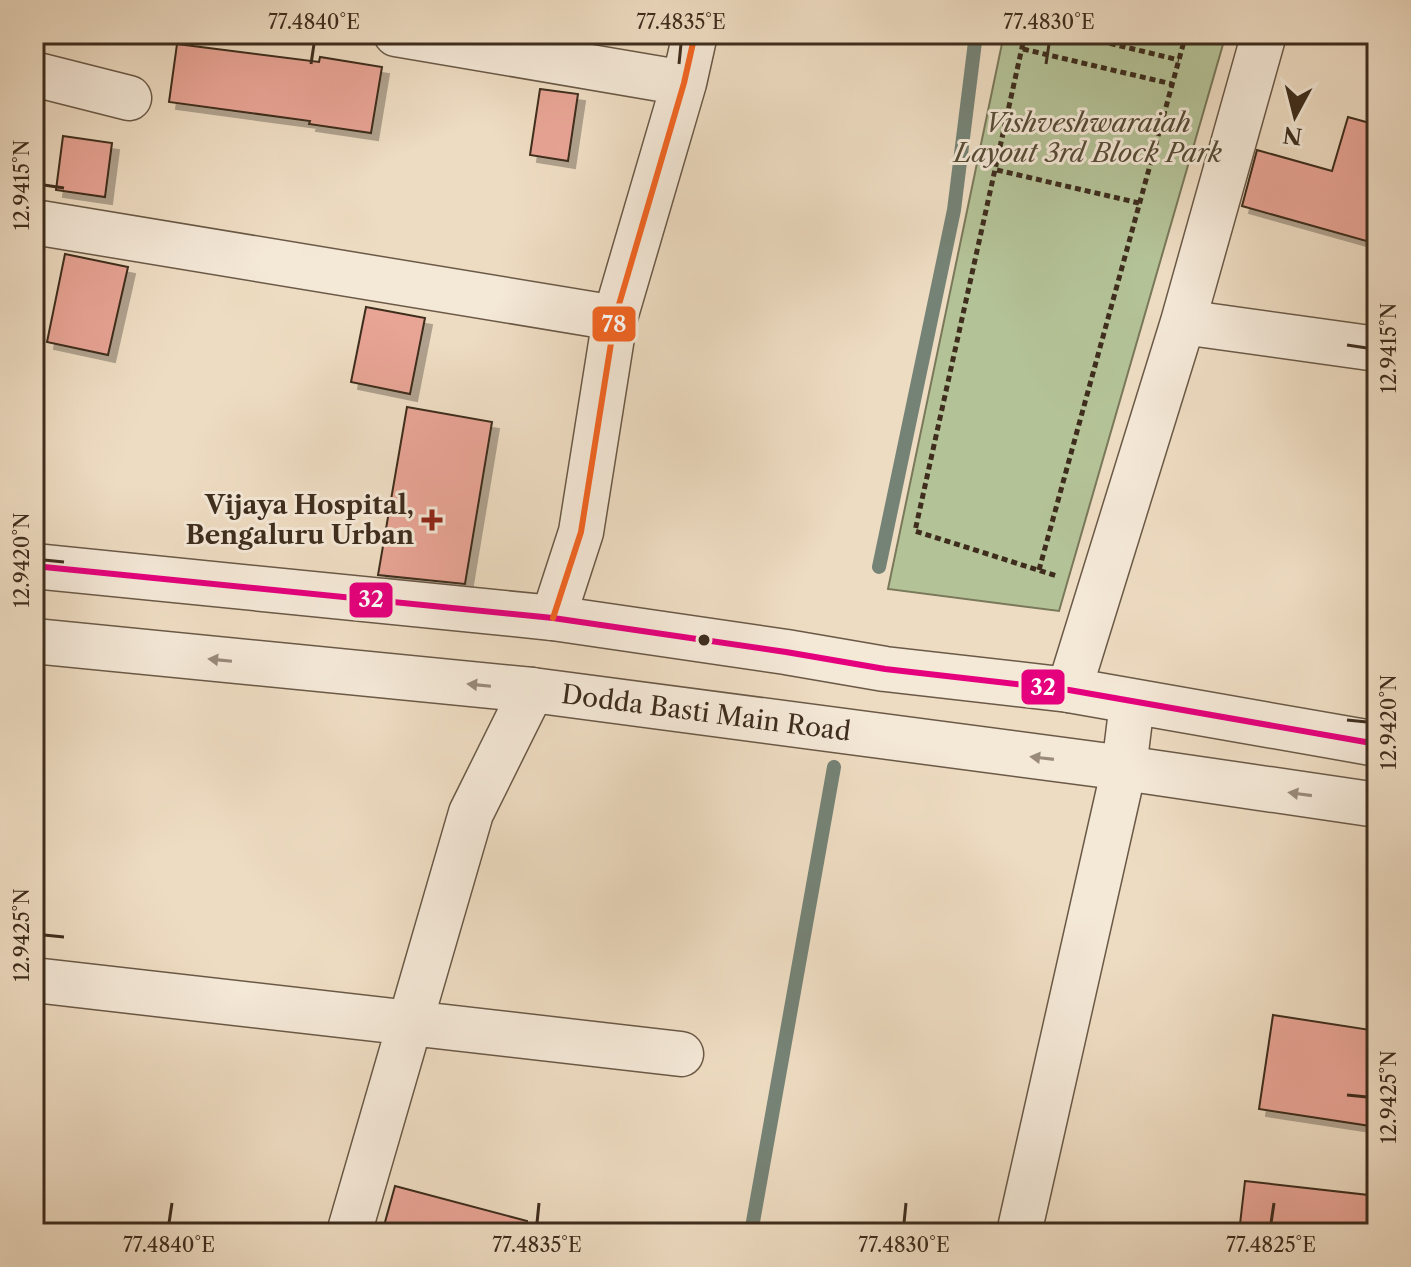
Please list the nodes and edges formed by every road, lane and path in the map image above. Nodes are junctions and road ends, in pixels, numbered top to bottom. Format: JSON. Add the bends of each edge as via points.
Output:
{"nodes":[{"id":1,"x":396,"y":34,"type":"edge"},
{"id":2,"x":695,"y":34,"type":"edge"},
{"id":3,"x":1025,"y":34,"type":"edge"},
{"id":4,"x":1071,"y":34,"type":"edge"},
{"id":5,"x":1186,"y":34,"type":"edge"},
{"id":6,"x":1264,"y":34,"type":"edge"},
{"id":7,"x":1023,"y":49,"type":"junction"},
{"id":8,"x":1179,"y":60,"type":"junction"},
{"id":9,"x":34,"y":74,"type":"edge"},
{"id":10,"x":684,"y":83,"type":"junction"},
{"id":11,"x":1172,"y":84,"type":"junction"},
{"id":12,"x":129,"y":98,"type":"dead end"},
{"id":13,"x":997,"y":170,"type":"junction"},
{"id":14,"x":1139,"y":203,"type":"junction"},
{"id":15,"x":34,"y":222,"type":"edge"},
{"id":16,"x":615,"y":318,"type":"junction"},
{"id":17,"x":1183,"y":322,"type":"junction"},
{"id":18,"x":1377,"y":349,"type":"edge"},
{"id":19,"x":34,"y":566,"type":"edge"},
{"id":20,"x":553,"y":618,"type":"junction"},
{"id":21,"x":34,"y":641,"type":"edge"},
{"id":22,"x":532,"y":690,"type":"junction"},
{"id":23,"x":1069,"y":690,"type":"junction"},
{"id":24,"x":1132,"y":703,"type":"junction"},
{"id":25,"x":1377,"y":744,"type":"edge"},
{"id":26,"x":1124,"y":768,"type":"junction"},
{"id":27,"x":1377,"y":805,"type":"edge"},
{"id":28,"x":34,"y":980,"type":"edge"},
{"id":29,"x":409,"y":1021,"type":"junction"},
{"id":30,"x":681,"y":1054,"type":"dead end"},
{"id":31,"x":349,"y":1233,"type":"edge"},
{"id":32,"x":1019,"y":1233,"type":"edge"}],
"edges":[{"from":1,"to":10,"type":"street"},
{"from":2,"to":10,"type":"street"},
{"from":3,"to":7,"type":"path"},
{"from":4,"to":8,"type":"path"},
{"from":5,"to":8,"type":"path"},
{"from":6,"to":17,"type":"street"},
{"from":7,"to":11,"type":"path"},
{"from":7,"to":13,"type":"path"},
{"from":8,"to":11,"type":"path"},
{"from":9,"to":12,"type":"street"},
{"from":10,"to":16,"type":"street"},
{"from":11,"to":14,"type":"path"},
{"from":13,"to":14,"type":"path"},
{"from":13,"to":14,"type":"path","via":[[915,531],[1039,570]]},
{"from":15,"to":16,"type":"street"},
{"from":16,"to":20,"type":"street","via":[[581,532]]},
{"from":17,"to":18,"type":"street"},
{"from":17,"to":23,"type":"street"},
{"from":19,"to":20,"type":"street"},
{"from":20,"to":23,"type":"street","via":[[885,669]]},
{"from":22,"to":21,"type":"street","name":"Dodda Basti Main Road","one_way":true},
{"from":26,"to":22,"type":"street","name":"Dodda Basti Main Road","one_way":true},
{"from":22,"to":29,"type":"street","via":[[471,813]]},
{"from":23,"to":24,"type":"street"},
{"from":24,"to":25,"type":"street"},
{"from":24,"to":26,"type":"street"},
{"from":27,"to":26,"type":"street","name":"Dodda Basti Main Road","one_way":true},
{"from":26,"to":32,"type":"street"},
{"from":28,"to":29,"type":"street"},
{"from":29,"to":30,"type":"street"},
{"from":29,"to":31,"type":"street"}]}
